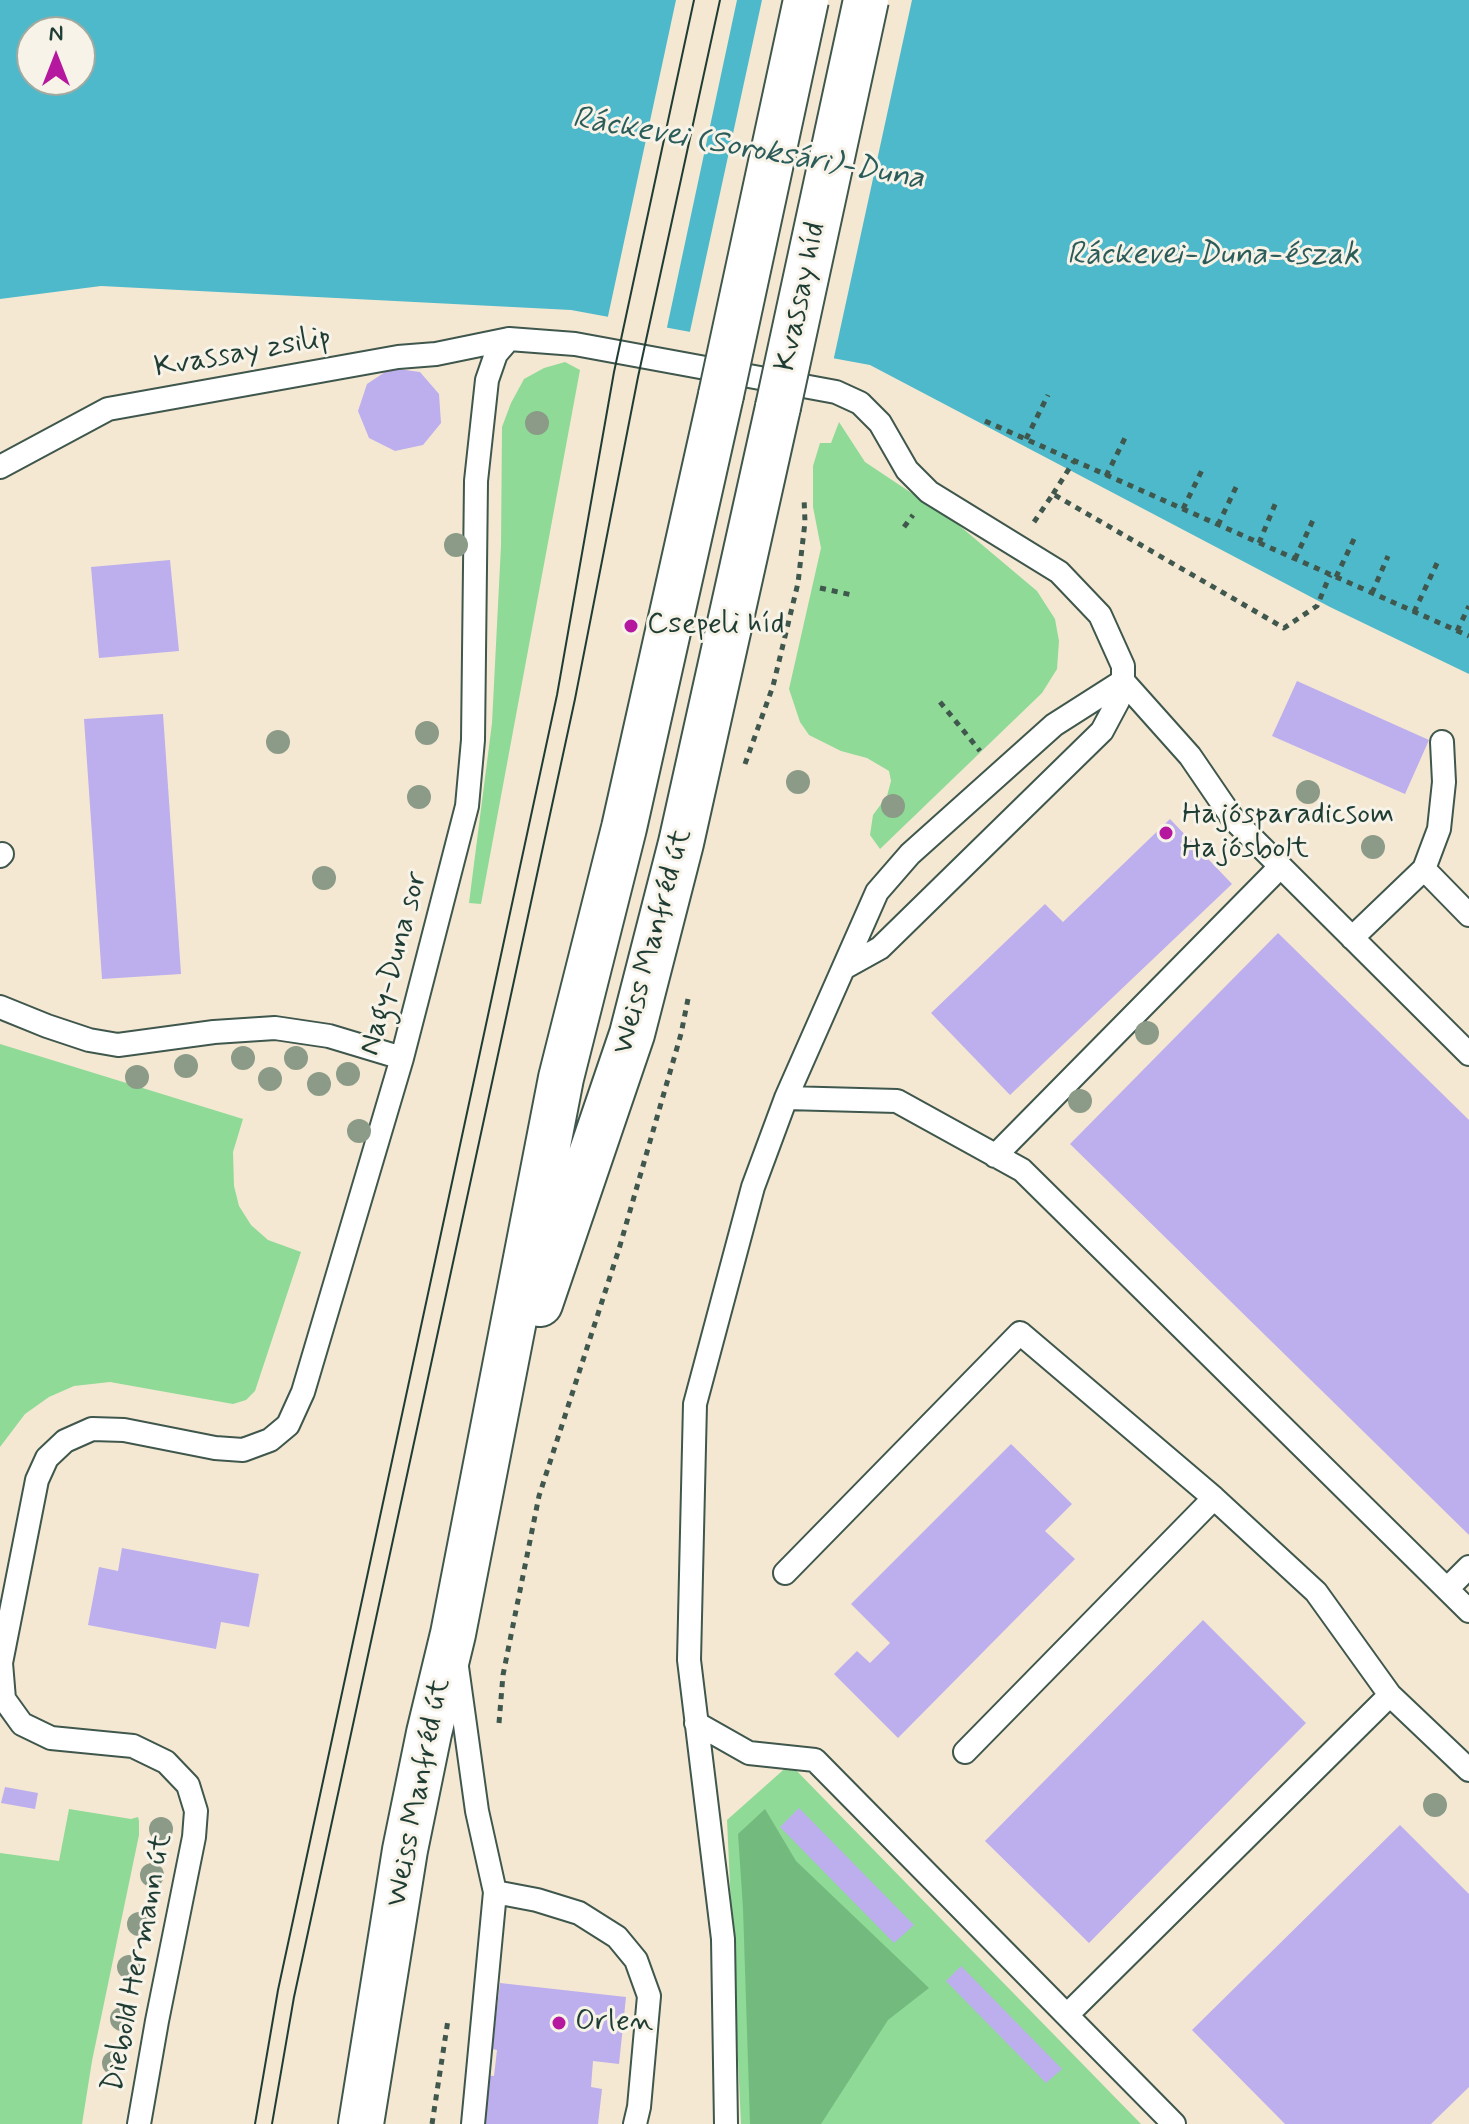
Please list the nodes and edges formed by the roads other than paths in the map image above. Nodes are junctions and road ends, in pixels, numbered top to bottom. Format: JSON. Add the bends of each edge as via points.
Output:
{"nodes":[{"id":1,"x":806,"y":0,"type":"edge"},
{"id":2,"x":866,"y":0,"type":"edge"},
{"id":3,"x":509,"y":339,"type":"junction"},
{"id":4,"x":721,"y":395,"type":"joint"},
{"id":5,"x":778,"y":407,"type":"joint"},
{"id":6,"x":0,"y":467,"type":"edge"},
{"id":7,"x":1123,"y":681,"type":"junction"},
{"id":8,"x":1442,"y":742,"type":"dead end"},
{"id":9,"x":1280,"y":867,"type":"junction"},
{"id":10,"x":1424,"y":869,"type":"junction"},
{"id":11,"x":1469,"y":915,"type":"edge"},
{"id":12,"x":1352,"y":938,"type":"junction"},
{"id":13,"x":844,"y":968,"type":"junction"},
{"id":14,"x":0,"y":1007,"type":"edge"},
{"id":15,"x":1469,"y":1054,"type":"edge"},
{"id":16,"x":402,"y":1058,"type":"junction"},
{"id":17,"x":786,"y":1098,"type":"junction"},
{"id":18,"x":995,"y":1156,"type":"junction"},
{"id":19,"x":124,"y":1430,"type":"joint"},
{"id":20,"x":486,"y":1464,"type":"junction"},
{"id":21,"x":1214,"y":1498,"type":"junction"},
{"id":22,"x":1469,"y":1567,"type":"edge"},
{"id":23,"x":785,"y":1573,"type":"dead end"},
{"id":24,"x":1447,"y":1589,"type":"junction"},
{"id":25,"x":1469,"y":1611,"type":"edge"},
{"id":26,"x":453,"y":1634,"type":"junction"},
{"id":27,"x":1390,"y":1695,"type":"junction"},
{"id":28,"x":696,"y":1723,"type":"junction"},
{"id":29,"x":965,"y":1752,"type":"dead end"},
{"id":30,"x":1469,"y":1770,"type":"edge"},
{"id":31,"x":495,"y":1892,"type":"junction"},
{"id":32,"x":1067,"y":2015,"type":"junction"},
{"id":33,"x":139,"y":2124,"type":"edge"},
{"id":34,"x":361,"y":2124,"type":"edge"},
{"id":35,"x":473,"y":2124,"type":"edge"},
{"id":36,"x":635,"y":2124,"type":"edge"},
{"id":37,"x":726,"y":2124,"type":"edge"},
{"id":38,"x":1174,"y":2124,"type":"edge"}],
"edges":[{"from":1,"to":4,"type":"main road","name":"Kvassay híd","bridge":true},
{"from":2,"to":5,"type":"main road","name":"Kvassay híd","bridge":true},
{"from":3,"to":6,"type":"lane","name":"Kvassay zsilip","via":[[108,409]]},
{"from":3,"to":7,"type":"lane","name":"Kvassay zsilip","via":[[575,344],[836,392],[860,403],[929,492],[1059,572],[1100,615],[1123,666]]},
{"from":3,"to":16,"type":"lane","name":"Nagy-Duna sor","via":[[496,354],[487,380],[476,481],[473,740],[467,806]]},
{"from":4,"to":20,"type":"main road","name":"Weiss Manfréd út","via":[[624,828],[561,1078]]},
{"from":5,"to":20,"type":"main road","name":"Weiss Manfréd út","via":[[681,843],[632,1034]]},
{"from":7,"to":9,"type":"lane","via":[[1190,756],[1233,819]]},
{"from":7,"to":13,"type":"lane","via":[[1102,731],[880,948]]},
{"from":7,"to":13,"type":"lane","via":[[1054,725],[910,854],[877,892]]},
{"from":8,"to":10,"type":"lane","via":[[1439,829]]},
{"from":9,"to":12,"type":"lane"},
{"from":9,"to":18,"type":"lane"},
{"from":10,"to":11,"type":"lane"},
{"from":10,"to":12,"type":"lane"},
{"from":12,"to":15,"type":"lane"},
{"from":13,"to":17,"type":"lane"},
{"from":14,"to":16,"type":"lane","via":[[118,1045],[275,1028],[329,1036]]},
{"from":16,"to":19,"type":"lane","name":"Nagy-Duna sor","via":[[303,1392],[288,1425],[270,1440],[243,1450]]},
{"from":17,"to":18,"type":"lane","via":[[897,1101]]},
{"from":17,"to":28,"type":"lane","via":[[753,1187],[695,1404],[689,1660]]},
{"from":18,"to":24,"type":"lane","via":[[1022,1170]]},
{"from":19,"to":33,"type":"lane","name":"Diebold Hermann út","via":[[92,1429],[65,1441],[47,1458],[37,1480],[1,1663],[4,1699],[22,1724],[51,1738],[133,1746],[166,1762],[188,1785],[196,1811]]},
{"from":20,"to":26,"type":"main road","name":"Weiss Manfréd út"},
{"from":21,"to":23,"type":"lane","via":[[1020,1333]]},
{"from":21,"to":27,"type":"lane","via":[[1316,1592]]},
{"from":21,"to":29,"type":"lane"},
{"from":22,"to":24,"type":"lane"},
{"from":24,"to":25,"type":"lane"},
{"from":26,"to":31,"type":"lane","via":[[477,1811]]},
{"from":26,"to":34,"type":"main road","name":"Weiss Manfréd út","via":[[405,1850]]},
{"from":27,"to":30,"type":"lane"},
{"from":27,"to":32,"type":"lane"},
{"from":28,"to":32,"type":"lane","via":[[749,1753],[815,1760]]},
{"from":28,"to":37,"type":"lane","via":[[723,1939]]},
{"from":31,"to":35,"type":"lane"},
{"from":31,"to":36,"type":"lane","via":[[579,1913],[617,1937],[636,1960],[649,1996]]},
{"from":32,"to":38,"type":"lane"}]}
